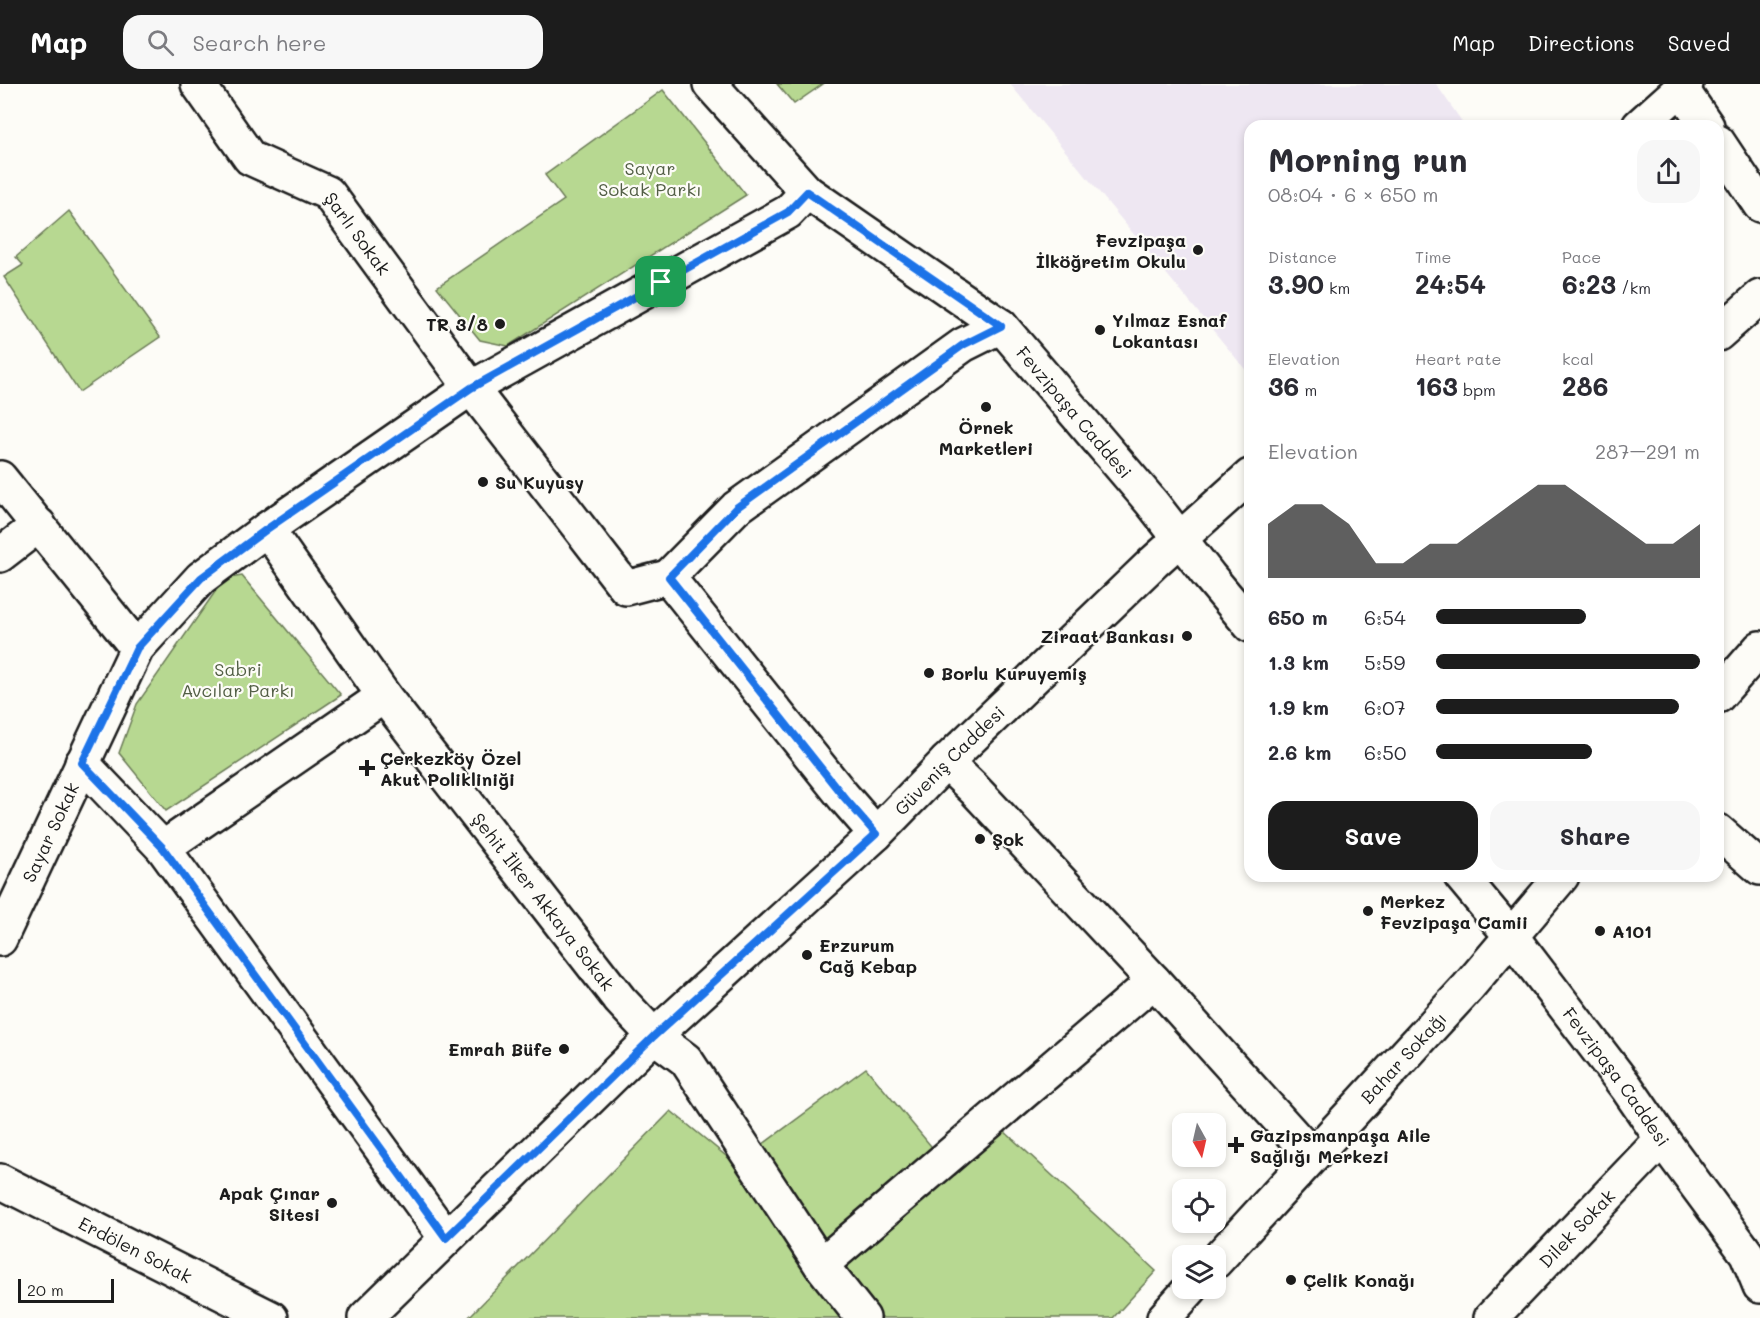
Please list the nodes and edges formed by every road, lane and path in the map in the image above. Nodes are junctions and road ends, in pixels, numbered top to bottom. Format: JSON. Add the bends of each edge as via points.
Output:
{"nodes":[{"id":1,"x":198,"y":84,"type":"edge"},
{"id":2,"x":711,"y":84,"type":"edge"},
{"id":3,"x":1684,"y":86,"type":"edge"},
{"id":4,"x":1646,"y":120,"type":"edge"},
{"id":5,"x":1704,"y":120,"type":"edge"},
{"id":6,"x":1724,"y":151,"type":"edge"},
{"id":7,"x":807,"y":192,"type":"junction"},
{"id":8,"x":1760,"y":205,"type":"edge"},
{"id":9,"x":1760,"y":297,"type":"edge"},
{"id":10,"x":1001,"y":326,"type":"junction"},
{"id":11,"x":1724,"y":329,"type":"edge"},
{"id":12,"x":471,"y":388,"type":"junction"},
{"id":13,"x":0,"y":478,"type":"edge"},
{"id":14,"x":1244,"y":481,"type":"edge"},
{"id":15,"x":39,"y":525,"type":"junction"},
{"id":16,"x":267,"y":529,"type":"junction"},
{"id":17,"x":1180,"y":539,"type":"junction"},
{"id":18,"x":0,"y":555,"type":"edge"},
{"id":19,"x":669,"y":577,"type":"junction"},
{"id":20,"x":1244,"y":618,"type":"edge"},
{"id":21,"x":137,"y":648,"type":"junction"},
{"id":22,"x":1760,"y":648,"type":"edge"},
{"id":23,"x":1724,"y":689,"type":"edge"},
{"id":24,"x":384,"y":696,"type":"junction"},
{"id":25,"x":946,"y":762,"type":"junction"},
{"id":26,"x":82,"y":763,"type":"junction"},
{"id":27,"x":876,"y":834,"type":"junction"},
{"id":28,"x":1724,"y":836,"type":"edge"},
{"id":29,"x":163,"y":848,"type":"junction"},
{"id":30,"x":1760,"y":868,"type":"edge"},
{"id":31,"x":1466,"y":882,"type":"edge"},
{"id":32,"x":1557,"y":882,"type":"edge"},
{"id":33,"x":1511,"y":936,"type":"junction"},
{"id":34,"x":0,"y":939,"type":"edge"},
{"id":35,"x":1154,"y":981,"type":"junction"},
{"id":36,"x":654,"y":1036,"type":"junction"},
{"id":37,"x":1662,"y":1139,"type":"junction"},
{"id":38,"x":1312,"y":1156,"type":"junction"},
{"id":39,"x":0,"y":1181,"type":"edge"},
{"id":40,"x":446,"y":1238,"type":"junction"},
{"id":41,"x":1226,"y":1250,"type":"edge"},
{"id":42,"x":821,"y":1265,"type":"junction"},
{"id":43,"x":1760,"y":1286,"type":"edge"},
{"id":44,"x":1181,"y":1299,"type":"edge"},
{"id":45,"x":271,"y":1318,"type":"edge"},
{"id":46,"x":365,"y":1318,"type":"edge"},
{"id":47,"x":863,"y":1318,"type":"edge"},
{"id":48,"x":1164,"y":1318,"type":"edge"},
{"id":49,"x":1491,"y":1318,"type":"edge"}],
"edges":[{"from":1,"to":12,"type":"street","name":"Şarlı Sokak","via":[[250,158],[328,193]]},
{"from":2,"to":7,"type":"street","name":"Fevzipaşa Caddesi"},
{"from":3,"to":4,"type":"street"},
{"from":3,"to":5,"type":"street"},
{"from":6,"to":8,"type":"street"},
{"from":7,"to":10,"type":"street","name":"Fevzipaşa Caddesi"},
{"from":7,"to":12,"type":"street","name":"Sayar Sokak","via":[[788,212]]},
{"from":9,"to":11,"type":"street"},
{"from":10,"to":17,"type":"street","name":"Fevzipaşa Caddesi"},
{"from":10,"to":19,"type":"street","via":[[963,345],[736,508]]},
{"from":12,"to":16,"type":"street","name":"Sayar Sokak"},
{"from":12,"to":19,"type":"street","name":"Şarlı Sokak","via":[[626,588]]},
{"from":13,"to":15,"type":"street"},
{"from":14,"to":17,"type":"street","name":"Güveniş Caddesi"},
{"from":15,"to":18,"type":"street"},
{"from":15,"to":21,"type":"street"},
{"from":16,"to":21,"type":"street","name":"Sayar Sokak","via":[[201,578]]},
{"from":16,"to":24,"type":"street","name":"Şehit İlker Akkaya Sokak"},
{"from":17,"to":20,"type":"street","name":"Fevzipaşa Caddesi"},
{"from":17,"to":25,"type":"street","name":"Güveniş Caddesi"},
{"from":19,"to":27,"type":"street"},
{"from":21,"to":26,"type":"street","name":"Sayar Sokak"},
{"from":22,"to":23,"type":"street"},
{"from":24,"to":29,"type":"street"},
{"from":24,"to":36,"type":"street","name":"Şehit İlker Akkaya Sokak","via":[[620,1000]]},
{"from":25,"to":27,"type":"street","name":"Güveniş Caddesi"},
{"from":25,"to":35,"type":"street"},
{"from":26,"to":29,"type":"street"},
{"from":26,"to":34,"type":"street","name":"Sayar Sokak"},
{"from":27,"to":36,"type":"street","name":"Güveniş Caddesi"},
{"from":28,"to":30,"type":"street"},
{"from":29,"to":40,"type":"street"},
{"from":31,"to":33,"type":"street","name":"Fevzipaşa Caddesi"},
{"from":32,"to":33,"type":"street","name":"Bahar Sokağı"},
{"from":33,"to":37,"type":"street","name":"Fevzipaşa Caddesi"},
{"from":33,"to":38,"type":"street","name":"Bahar Sokağı"},
{"from":35,"to":38,"type":"street"},
{"from":35,"to":42,"type":"street"},
{"from":36,"to":40,"type":"street","name":"Güveniş Caddesi"},
{"from":36,"to":42,"type":"street","name":"Şehit İlker Akkaya Sokak","via":[[686,1060]]},
{"from":37,"to":43,"type":"street","name":"Fevzipaşa Caddesi","via":[[1747,1254]]},
{"from":37,"to":49,"type":"street","name":"Dilek Sokak"},
{"from":38,"to":41,"type":"street","name":"Bahar Sokağı"},
{"from":39,"to":45,"type":"street","name":"Erdölen Sokak"},
{"from":40,"to":46,"type":"street","name":"Güveniş Caddesi"},
{"from":42,"to":47,"type":"street","name":"Şehit İlker Akkaya Sokak"},
{"from":44,"to":48,"type":"street"}]}
